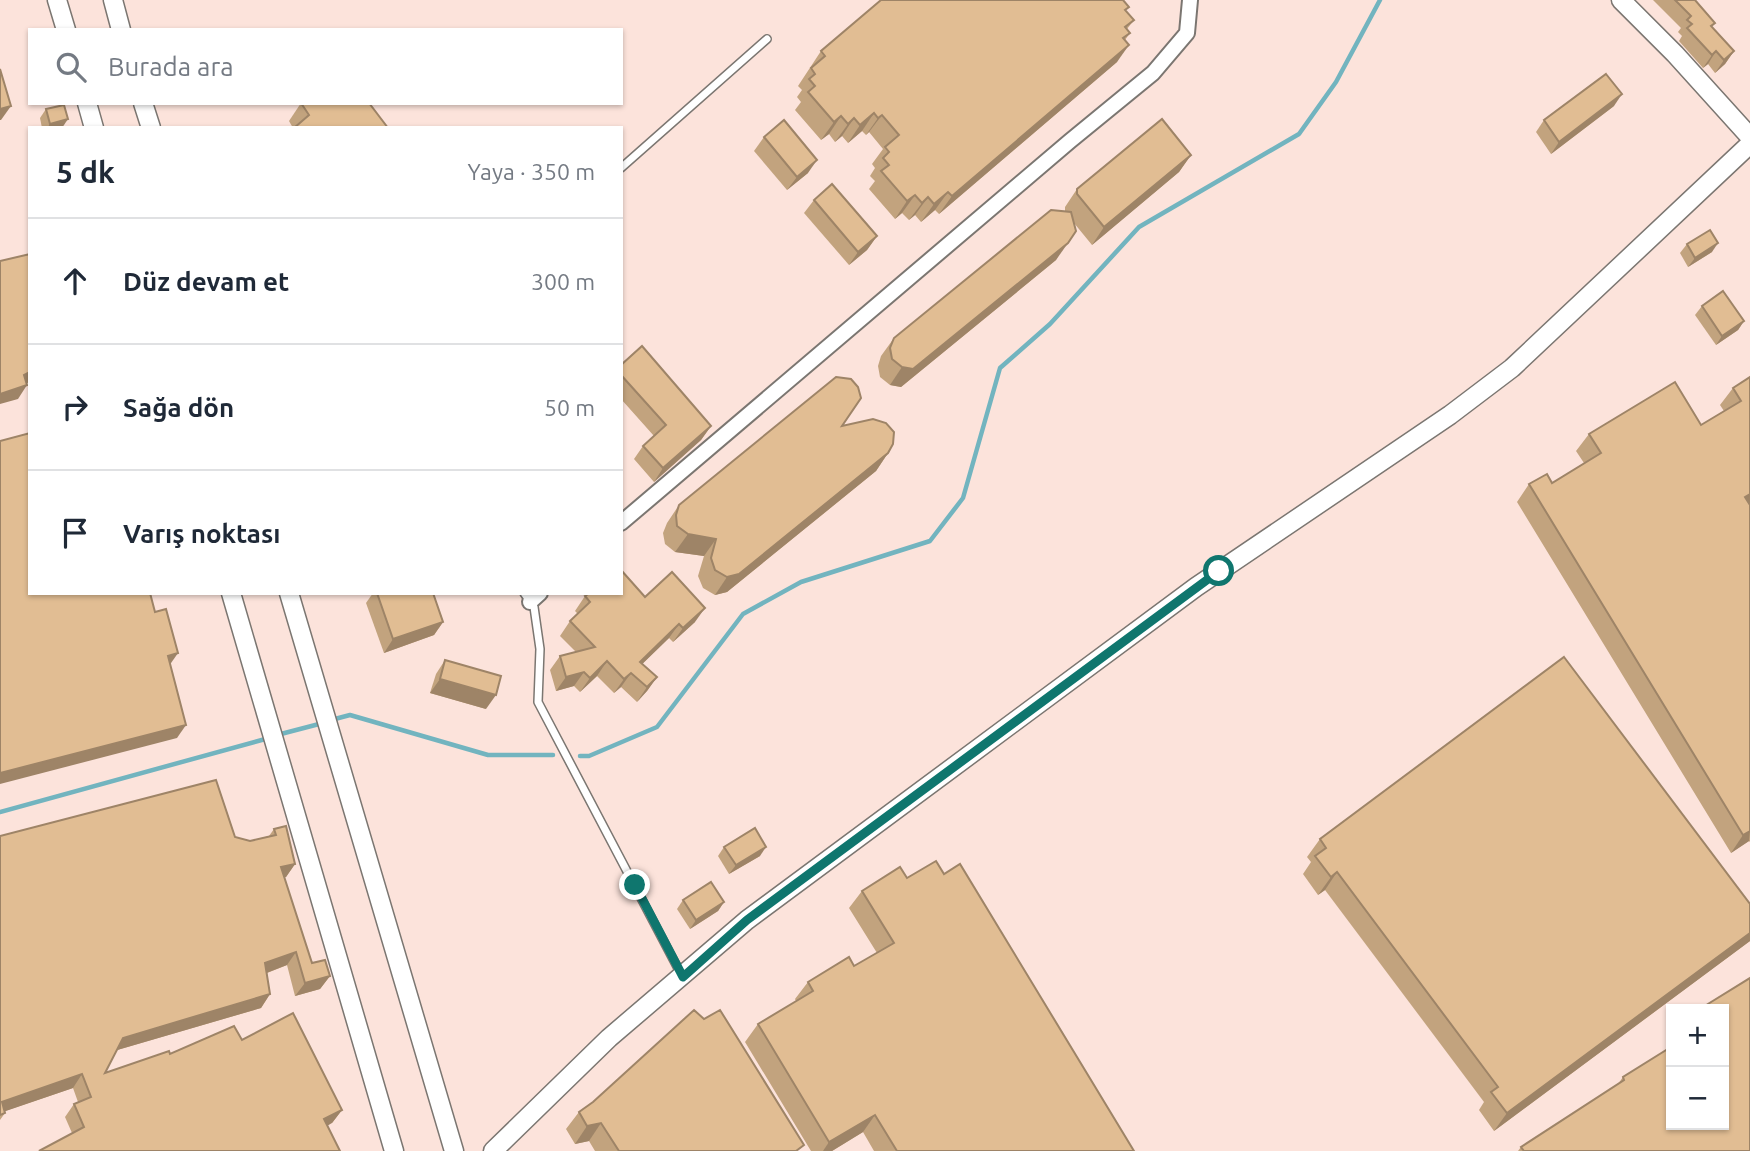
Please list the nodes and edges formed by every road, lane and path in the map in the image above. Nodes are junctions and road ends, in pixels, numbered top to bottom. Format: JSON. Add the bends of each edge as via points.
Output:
{"nodes":[{"id":1,"x":57,"y":0,"type":"edge"},
{"id":2,"x":113,"y":0,"type":"edge"},
{"id":3,"x":1190,"y":0,"type":"edge"},
{"id":4,"x":1621,"y":0,"type":"edge"},
{"id":5,"x":65,"y":28,"type":"edge"},
{"id":6,"x":120,"y":28,"type":"edge"},
{"id":7,"x":767,"y":38,"type":"dead end"},
{"id":8,"x":88,"y":105,"type":"edge"},
{"id":9,"x":144,"y":105,"type":"edge"},
{"id":10,"x":93,"y":126,"type":"edge"},
{"id":11,"x":150,"y":126,"type":"edge"},
{"id":12,"x":1750,"y":137,"type":"edge"},
{"id":13,"x":1750,"y":144,"type":"edge"},
{"id":14,"x":623,"y":166,"type":"edge"},
{"id":15,"x":623,"y":521,"type":"edge"},
{"id":16,"x":231,"y":595,"type":"edge"},
{"id":17,"x":290,"y":595,"type":"edge"},
{"id":18,"x":531,"y":596,"type":"edge"},
{"id":19,"x":683,"y":977,"type":"junction"},
{"id":20,"x":394,"y":1151,"type":"edge"},
{"id":21,"x":454,"y":1151,"type":"edge"},
{"id":22,"x":493,"y":1151,"type":"edge"}],
"edges":[{"from":1,"to":5,"type":"street"},
{"from":2,"to":6,"type":"street"},
{"from":3,"to":15,"type":"street","via":[[1187,33],[1153,73]]},
{"from":4,"to":12,"type":"street"},
{"from":7,"to":14,"type":"lane"},
{"from":8,"to":10,"type":"street"},
{"from":9,"to":11,"type":"street"},
{"from":13,"to":19,"type":"street","via":[[1512,368],[1196,587],[747,920]]},
{"from":16,"to":20,"type":"street"},
{"from":17,"to":21,"type":"street"},
{"from":18,"to":19,"type":"lane","via":[[540,649],[538,702]]},
{"from":19,"to":22,"type":"street","via":[[609,1038]]}]}
